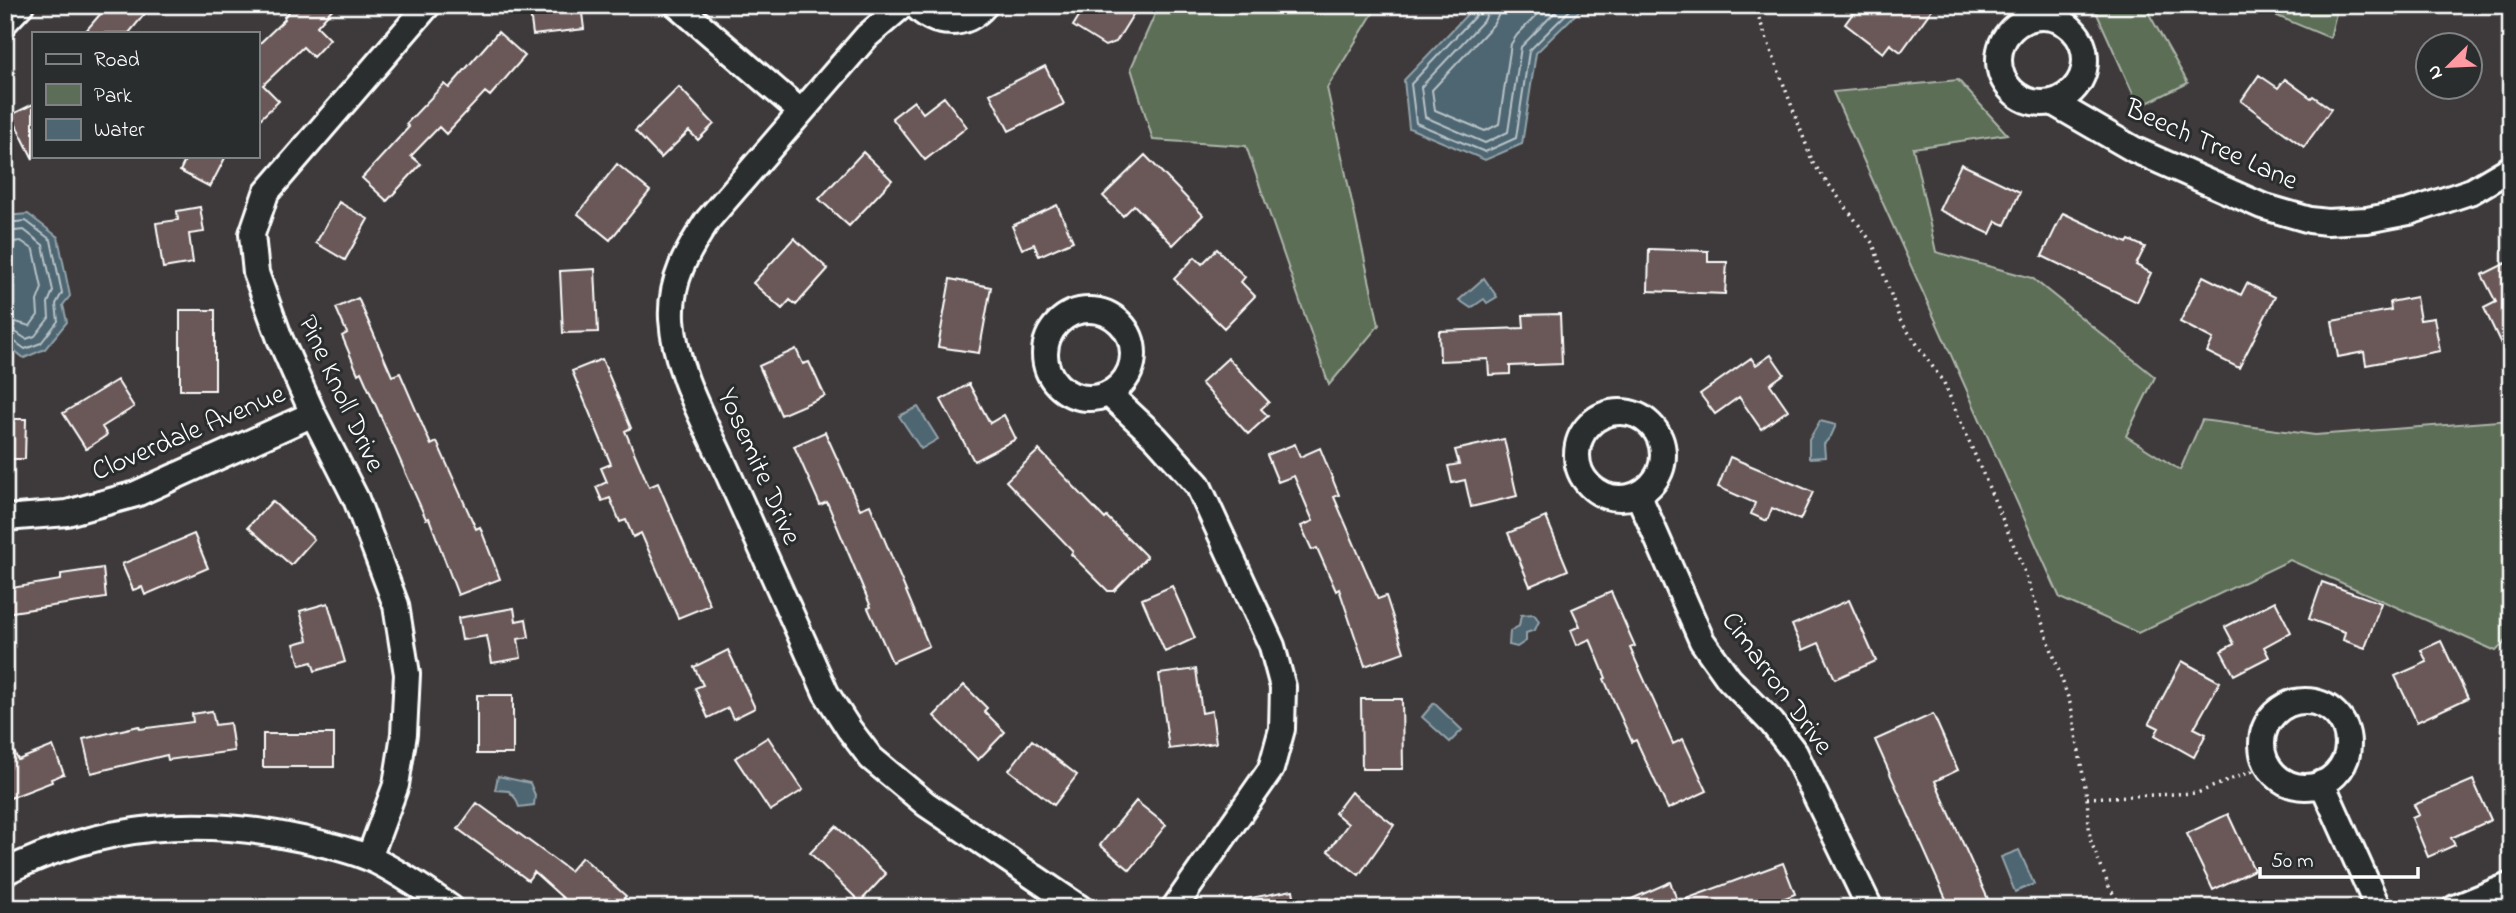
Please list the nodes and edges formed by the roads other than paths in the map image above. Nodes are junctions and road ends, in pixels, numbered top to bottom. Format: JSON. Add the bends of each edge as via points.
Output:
{"nodes":[{"id":1,"x":21,"y":5,"type":"edge"},
{"id":2,"x":428,"y":5,"type":"edge"},
{"id":3,"x":677,"y":5,"type":"edge"},
{"id":4,"x":903,"y":5,"type":"edge"},
{"id":5,"x":915,"y":5,"type":"edge"},
{"id":6,"x":985,"y":5,"type":"edge"},
{"id":7,"x":5,"y":22,"type":"edge"},
{"id":8,"x":2052,"y":102,"type":"dead end"},
{"id":9,"x":800,"y":111,"type":"junction"},
{"id":10,"x":2511,"y":168,"type":"edge"},
{"id":11,"x":1109,"y":394,"type":"dead end"},
{"id":12,"x":313,"y":414,"type":"junction"},
{"id":13,"x":1638,"y":494,"type":"dead end"},
{"id":14,"x":5,"y":518,"type":"edge"},
{"id":15,"x":2322,"y":783,"type":"junction"},
{"id":16,"x":369,"y":858,"type":"junction"},
{"id":17,"x":5,"y":872,"type":"edge"},
{"id":18,"x":2511,"y":885,"type":"edge"},
{"id":19,"x":451,"y":908,"type":"edge"},
{"id":20,"x":1080,"y":908,"type":"edge"},
{"id":21,"x":1174,"y":908,"type":"edge"},
{"id":22,"x":1870,"y":908,"type":"edge"},
{"id":23,"x":2378,"y":908,"type":"edge"},
{"id":24,"x":2455,"y":908,"type":"edge"}],
"edges":[{"from":1,"to":7,"type":"street"},
{"from":2,"to":12,"type":"street","name":"Pine Knoll Drive","via":[[266,193],[252,234],[256,273]]},
{"from":3,"to":9,"type":"street"},
{"from":4,"to":9,"type":"street","name":"Yosemite Drive","via":[[867,36]]},
{"from":5,"to":6,"type":"street","via":[[926,15],[948,22],[971,17]]},
{"from":8,"to":10,"type":"street","name":"Beech Tree Lane","via":[[2135,150],[2262,206],[2310,220],[2367,220],[2409,212],[2472,191]]},
{"from":9,"to":20,"type":"street","name":"Yosemite Drive","via":[[707,221],[679,270],[672,316],[674,339],[692,393],[826,693],[849,729],[871,758],[926,804]]},
{"from":11,"to":21,"type":"street","via":[[1198,485],[1272,646],[1283,687],[1282,729],[1270,769]]},
{"from":12,"to":14,"type":"street","name":"Cloverdale Avenue","via":[[136,494],[68,513]]},
{"from":12,"to":16,"type":"street","name":"Pine Knoll Drive","via":[[356,499],[396,605],[407,674],[396,785]]},
{"from":13,"to":22,"type":"street","name":"Cimarron Drive","via":[[1702,641],[1729,679],[1795,753]]},
{"from":15,"to":15,"type":"street","via":[[2289,783],[2268,765],[2263,738],[2271,718],[2288,704],[2321,704],[2339,717],[2348,737],[2340,769]]},
{"from":15,"to":23,"type":"street"},
{"from":16,"to":17,"type":"street","via":[[260,830],[175,826],[86,840]]},
{"from":16,"to":19,"type":"street"},
{"from":18,"to":24,"type":"street"}]}
